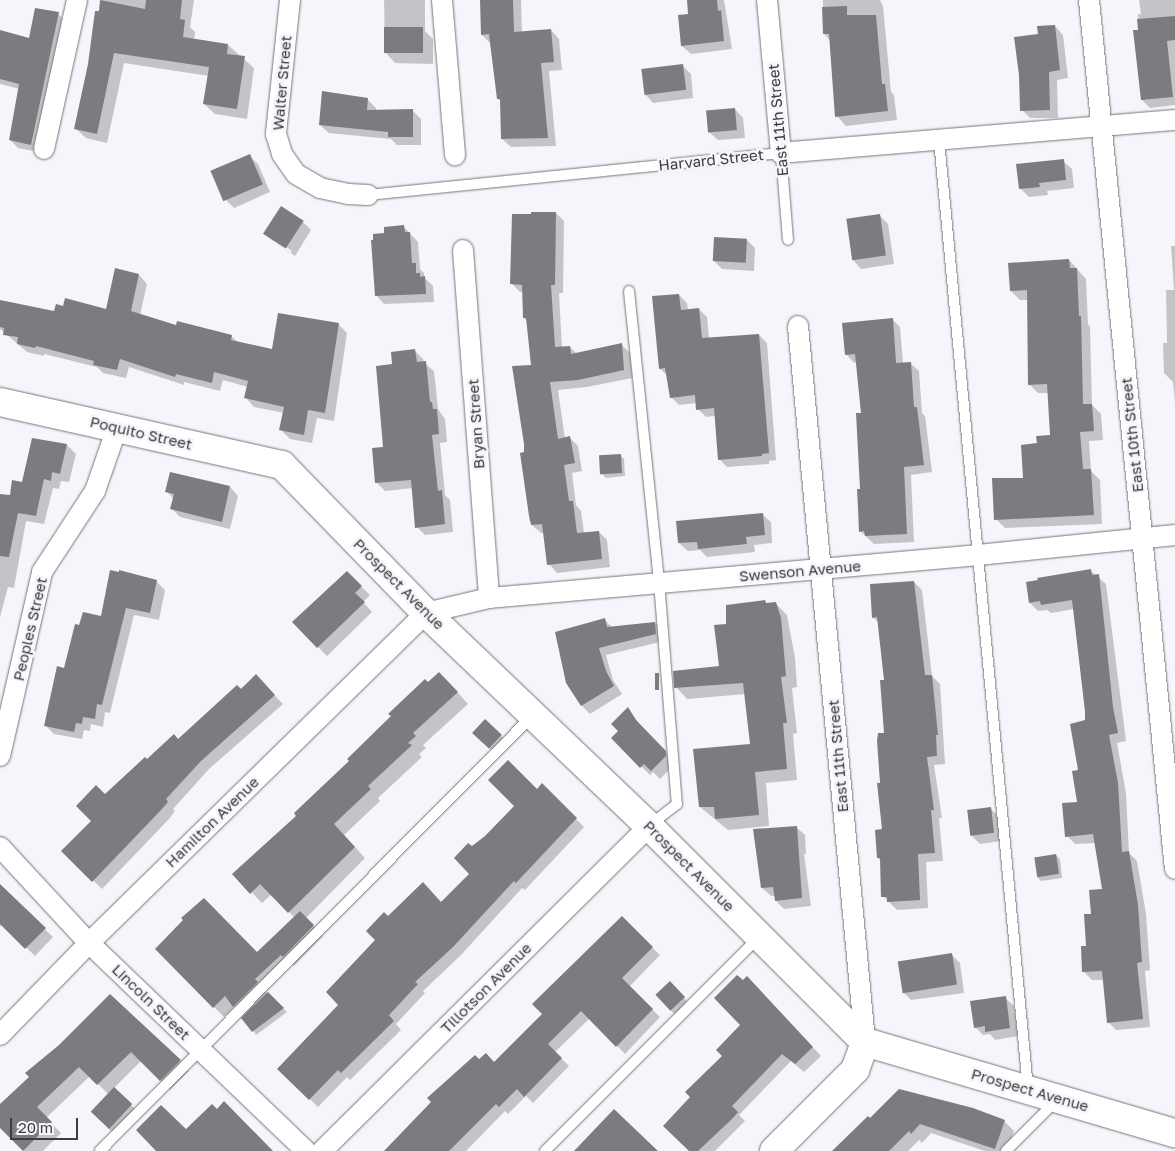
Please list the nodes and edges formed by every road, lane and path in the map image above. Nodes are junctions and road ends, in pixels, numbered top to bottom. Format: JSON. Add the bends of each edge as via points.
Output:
{"nodes":[{"id":1,"x":77,"y":0,"type":"edge"},
{"id":2,"x":290,"y":0,"type":"edge"},
{"id":3,"x":442,"y":0,"type":"edge"},
{"id":4,"x":767,"y":0,"type":"edge"},
{"id":5,"x":1089,"y":0,"type":"edge"},
{"id":6,"x":1175,"y":120,"type":"edge"},
{"id":7,"x":1102,"y":127,"type":"junction"},
{"id":8,"x":939,"y":140,"type":"junction"},
{"id":9,"x":44,"y":149,"type":"dead end"},
{"id":10,"x":781,"y":153,"type":"junction"},
{"id":11,"x":455,"y":155,"type":"dead end"},
{"id":12,"x":368,"y":195,"type":"joint"},
{"id":13,"x":788,"y":240,"type":"dead end"},
{"id":14,"x":463,"y":250,"type":"dead end"},
{"id":15,"x":629,"y":291,"type":"dead end"},
{"id":16,"x":798,"y":326,"type":"dead end"},
{"id":17,"x":0,"y":402,"type":"edge"},
{"id":18,"x":117,"y":428,"type":"junction"},
{"id":19,"x":282,"y":465,"type":"joint"},
{"id":20,"x":1175,"y":535,"type":"edge"},
{"id":21,"x":1142,"y":538,"type":"junction"},
{"id":22,"x":978,"y":555,"type":"junction"},
{"id":23,"x":820,"y":570,"type":"junction"},
{"id":24,"x":659,"y":582,"type":"junction"},
{"id":25,"x":489,"y":598,"type":"junction"},
{"id":26,"x":426,"y":613,"type":"junction"},
{"id":27,"x":533,"y":715,"type":"junction"},
{"id":28,"x":0,"y":756,"type":"edge"},
{"id":29,"x":649,"y":826,"type":"junction"},
{"id":30,"x":0,"y":847,"type":"edge"},
{"id":31,"x":1175,"y":869,"type":"edge"},
{"id":32,"x":760,"y":936,"type":"junction"},
{"id":33,"x":89,"y":943,"type":"junction"},
{"id":34,"x":0,"y":1035,"type":"edge"},
{"id":35,"x":865,"y":1042,"type":"junction"},
{"id":36,"x":201,"y":1050,"type":"junction"},
{"id":37,"x":1028,"y":1089,"type":"junction"},
{"id":38,"x":1059,"y":1098,"type":"junction"},
{"id":39,"x":1175,"y":1132,"type":"edge"},
{"id":40,"x":100,"y":1151,"type":"edge"},
{"id":41,"x":306,"y":1151,"type":"edge"},
{"id":42,"x":322,"y":1151,"type":"edge"},
{"id":43,"x":545,"y":1151,"type":"edge"},
{"id":44,"x":774,"y":1151,"type":"edge"},
{"id":45,"x":1006,"y":1151,"type":"edge"}],
"edges":[{"from":1,"to":9,"type":"street"},
{"from":2,"to":12,"type":"street","name":"Walter Street","via":[[276,134],[282,154],[296,174],[320,188]]},
{"from":3,"to":11,"type":"street"},
{"from":4,"to":10,"type":"street","name":"East 11th Street"},
{"from":5,"to":7,"type":"street","name":"East 10th Street"},
{"from":6,"to":7,"type":"street","name":"Harvard Street"},
{"from":7,"to":8,"type":"street","name":"Harvard Street"},
{"from":7,"to":21,"type":"street","name":"East 10th Street"},
{"from":8,"to":10,"type":"street","name":"Harvard Street"},
{"from":8,"to":22,"type":"lane"},
{"from":10,"to":12,"type":"lane","name":"Harvard Street"},
{"from":10,"to":13,"type":"lane","name":"East 11th Street"},
{"from":14,"to":25,"type":"street","name":"Bryan Street"},
{"from":15,"to":24,"type":"lane"},
{"from":16,"to":23,"type":"street","name":"East 11th Street"},
{"from":17,"to":18,"type":"street","name":"Poquito Street"},
{"from":18,"to":19,"type":"street","name":"Poquito Street"},
{"from":18,"to":28,"type":"street","name":"Peoples Street","via":[[95,491],[42,572]]},
{"from":19,"to":26,"type":"street","name":"Prospect Avenue"},
{"from":20,"to":21,"type":"street","name":"Swenson Avenue"},
{"from":21,"to":22,"type":"street","name":"Swenson Avenue"},
{"from":21,"to":31,"type":"street","name":"East 10th Street"},
{"from":22,"to":23,"type":"street","name":"Swenson Avenue"},
{"from":22,"to":37,"type":"lane"},
{"from":23,"to":24,"type":"street","name":"Swenson Avenue"},
{"from":23,"to":35,"type":"street","name":"East 11th Street"},
{"from":24,"to":25,"type":"street","name":"Swenson Avenue"},
{"from":24,"to":29,"type":"lane","via":[[676,804]]},
{"from":25,"to":26,"type":"street","name":"Swenson Avenue"},
{"from":26,"to":27,"type":"street","name":"Prospect Avenue"},
{"from":26,"to":33,"type":"street","name":"Hamilton Avenue"},
{"from":27,"to":29,"type":"street","name":"Prospect Avenue"},
{"from":27,"to":36,"type":"lane"},
{"from":29,"to":32,"type":"street","name":"Prospect Avenue"},
{"from":29,"to":42,"type":"street","name":"Tillotson Avenue"},
{"from":30,"to":33,"type":"street","name":"Lincoln Street"},
{"from":32,"to":35,"type":"street","name":"Prospect Avenue"},
{"from":32,"to":43,"type":"lane"},
{"from":33,"to":34,"type":"street","name":"Hamilton Avenue"},
{"from":33,"to":36,"type":"street","name":"Lincoln Street"},
{"from":35,"to":37,"type":"street","name":"Prospect Avenue"},
{"from":35,"to":44,"type":"street","name":"East 11th Street","via":[[855,1070]]},
{"from":36,"to":40,"type":"lane"},
{"from":36,"to":41,"type":"street","name":"Lincoln Street"},
{"from":37,"to":38,"type":"street","name":"Prospect Avenue"},
{"from":38,"to":39,"type":"street","name":"Prospect Avenue"},
{"from":38,"to":45,"type":"lane"}]}
